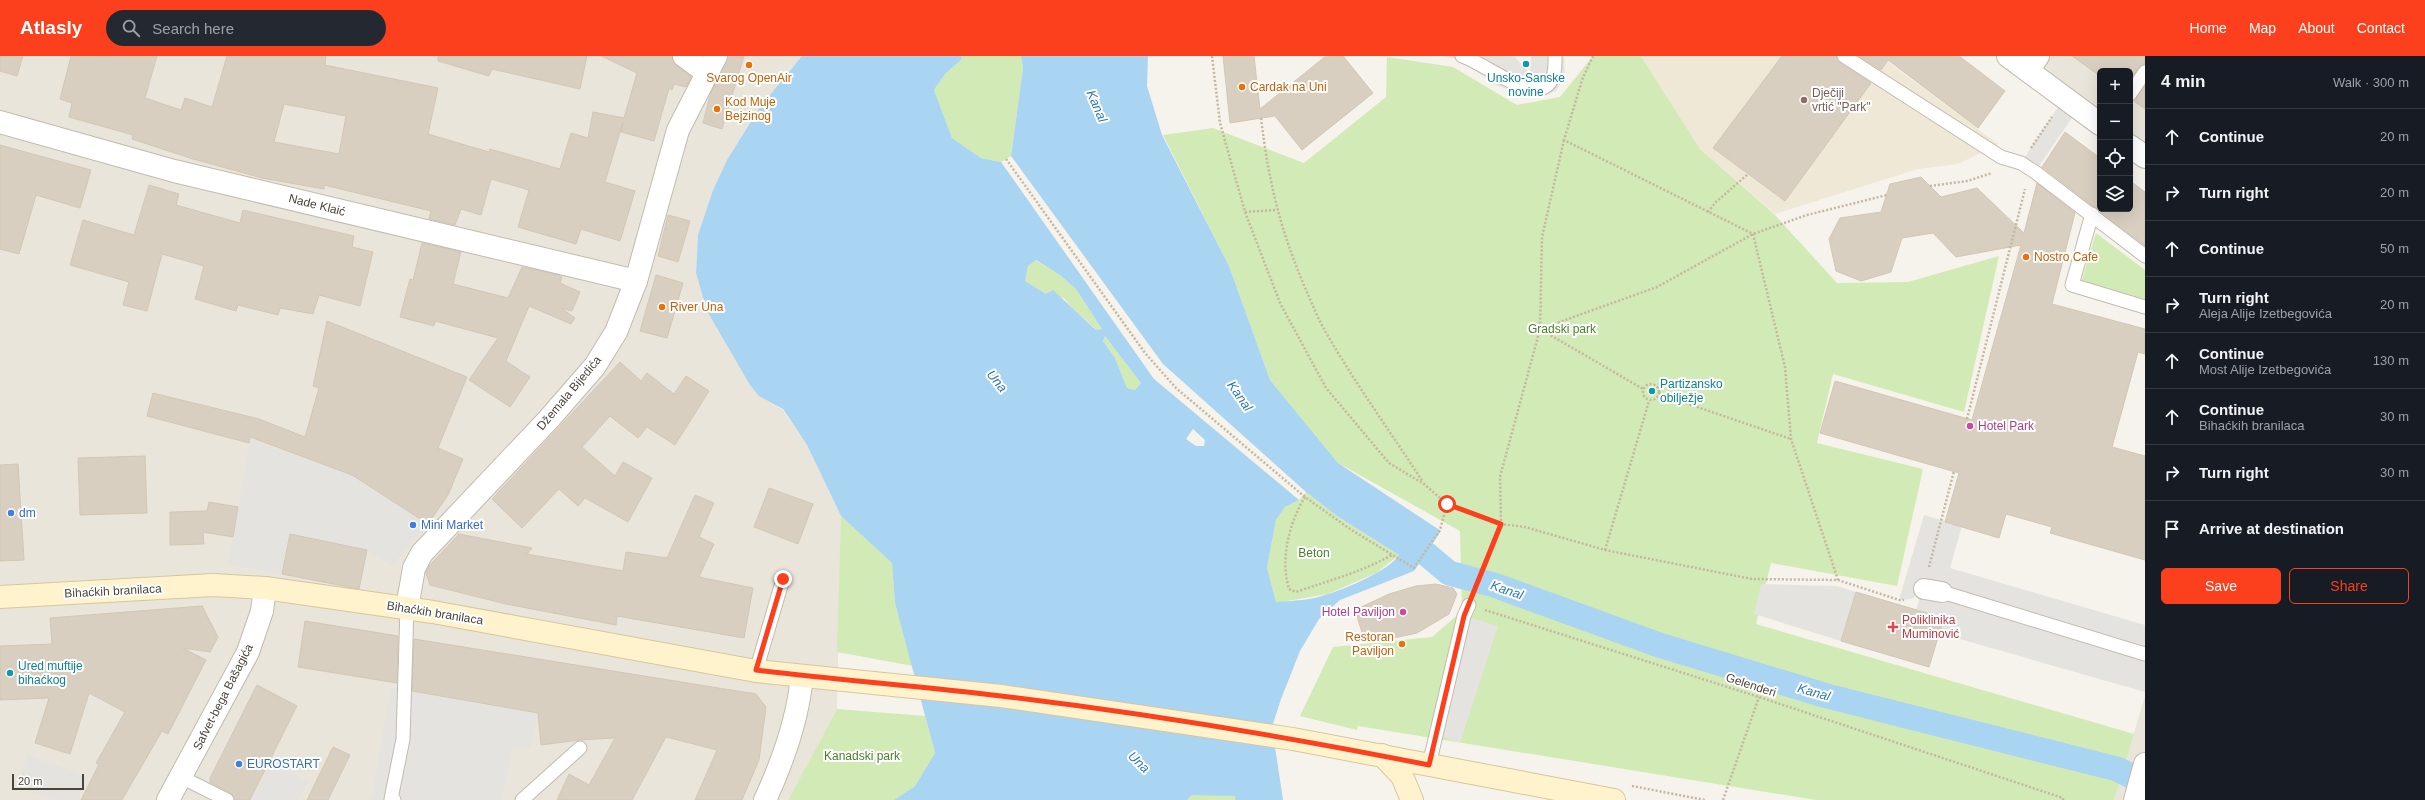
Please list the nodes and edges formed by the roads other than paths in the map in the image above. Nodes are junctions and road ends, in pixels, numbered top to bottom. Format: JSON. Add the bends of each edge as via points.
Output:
{"nodes":[{"id":1,"x":684,"y":56,"type":"edge"},
{"id":2,"x":1462,"y":56,"type":"edge"},
{"id":3,"x":1555,"y":56,"type":"edge"},
{"id":4,"x":1844,"y":56,"type":"edge"},
{"id":5,"x":2008,"y":56,"type":"edge"},
{"id":6,"x":2033,"y":63,"type":"edge"},
{"id":7,"x":711,"y":65,"type":"edge"},
{"id":8,"x":2145,"y":72,"type":"edge"},
{"id":9,"x":2133,"y":90,"type":"edge"},
{"id":10,"x":0,"y":122,"type":"edge"},
{"id":11,"x":2097,"y":122,"type":"edge"},
{"id":12,"x":2133,"y":148,"type":"edge"},
{"id":13,"x":2145,"y":156,"type":"edge"},
{"id":14,"x":2092,"y":214,"type":"junction"},
{"id":15,"x":2145,"y":256,"type":"edge"},
{"id":16,"x":636,"y":281,"type":"junction"},
{"id":17,"x":2145,"y":307,"type":"edge"},
{"id":18,"x":783,"y":579,"type":"dead end"},
{"id":19,"x":265,"y":588,"type":"junction"},
{"id":20,"x":1933,"y":590,"type":"road end"},
{"id":21,"x":0,"y":597,"type":"edge"},
{"id":22,"x":1469,"y":605,"type":"road end"},
{"id":23,"x":407,"y":608,"type":"junction"},
{"id":24,"x":2145,"y":654,"type":"edge"},
{"id":25,"x":756,"y":670,"type":"junction"},
{"id":26,"x":802,"y":676,"type":"junction"},
{"id":27,"x":580,"y":748,"type":"dead end"},
{"id":28,"x":1382,"y":756,"type":"junction"},
{"id":29,"x":2145,"y":764,"type":"edge"},
{"id":30,"x":1436,"y":766,"type":"junction"},
{"id":31,"x":181,"y":777,"type":"junction"},
{"id":32,"x":168,"y":800,"type":"edge"},
{"id":33,"x":227,"y":800,"type":"edge"},
{"id":34,"x":394,"y":800,"type":"edge"},
{"id":35,"x":522,"y":800,"type":"edge"},
{"id":36,"x":765,"y":800,"type":"edge"},
{"id":37,"x":1412,"y":800,"type":"edge"},
{"id":38,"x":1614,"y":800,"type":"edge"},
{"id":39,"x":2135,"y":800,"type":"edge"}],
"edges":[{"from":1,"to":7,"type":"street"},
{"from":2,"to":3,"type":"lane","via":[[1478,62],[1506,81],[1538,89],[1552,80]]},
{"from":4,"to":14,"type":"lane","via":[[2001,158],[2021,164]]},
{"from":5,"to":6,"type":"street"},
{"from":6,"to":11,"type":"street","via":[[2064,98]]},
{"from":7,"to":16,"type":"street","name":"Džemala Bijedića","via":[[678,130]]},
{"from":8,"to":9,"type":"lane"},
{"from":10,"to":16,"type":"street","name":"Nade Klaić","via":[[174,171]]},
{"from":12,"to":13,"type":"street"},
{"from":14,"to":15,"type":"lane"},
{"from":14,"to":17,"type":"lane","via":[[2072,285]]},
{"from":16,"to":23,"type":"street","name":"Džemala Bijedića","via":[[616,332],[595,366],[548,420],[422,552],[414,568]]},
{"from":18,"to":25,"type":"lane"},
{"from":19,"to":21,"type":"main road","name":"Bihaćkih branilaca","via":[[213,585]]},
{"from":19,"to":23,"type":"main road","name":"Bihaćkih branilaca"},
{"from":19,"to":31,"type":"street","name":"Safvet-bega Bašagića","via":[[262,611],[248,652]]},
{"from":20,"to":24,"type":"lane"},
{"from":22,"to":30,"type":"lane","via":[[1464,616]]},
{"from":23,"to":25,"type":"main road","name":"Bihaćkih branilaca"},
{"from":23,"to":34,"type":"lane","via":[[402,739],[391,799]]},
{"from":25,"to":26,"type":"main road","name":"Bihaćkih branilaca"},
{"from":26,"to":28,"type":"main road","name":"Bihaćkih branilaca","via":[[1001,696],[1131,713]]},
{"from":26,"to":36,"type":"street","via":[[800,700],[788,742]]},
{"from":27,"to":35,"type":"lane"},
{"from":28,"to":30,"type":"main road","name":"Bihaćkih branilaca"},
{"from":28,"to":37,"type":"main road","via":[[1402,776]]},
{"from":29,"to":39,"type":"street"},
{"from":30,"to":37,"type":"main road","via":[[1417,788]]},
{"from":30,"to":38,"type":"main road","name":"Bihaćkih branilaca"},
{"from":31,"to":32,"type":"street","name":"Safvet-bega Bašagića"},
{"from":31,"to":33,"type":"lane"}]}
